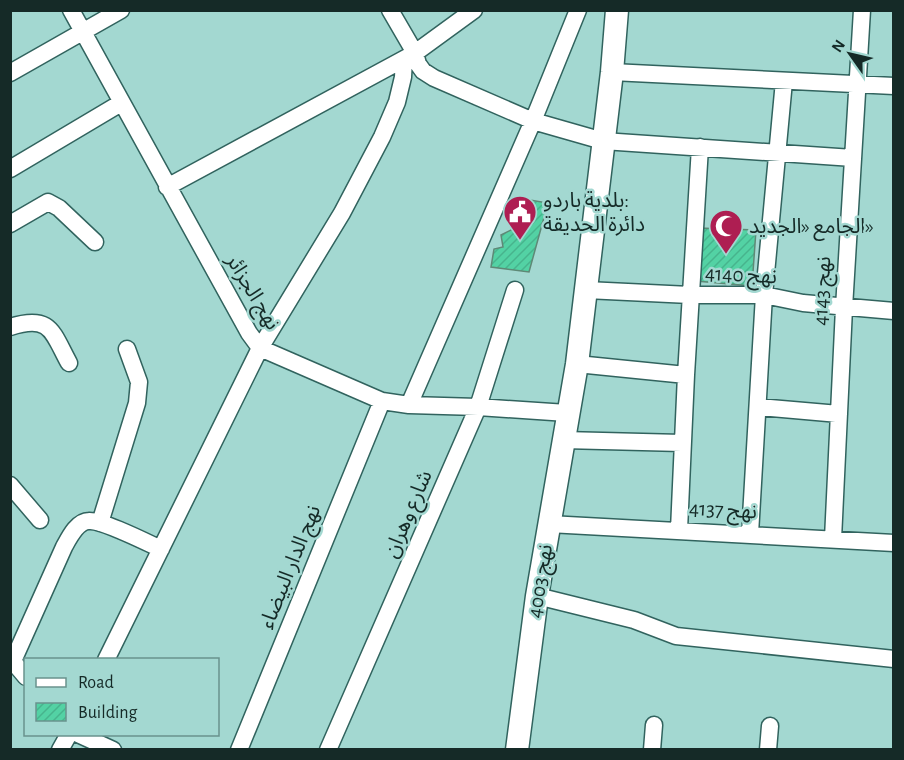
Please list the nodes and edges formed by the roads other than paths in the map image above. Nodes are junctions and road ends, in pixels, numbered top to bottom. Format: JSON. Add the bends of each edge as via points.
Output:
{"nodes":[{"id":1,"x":71,"y":10,"type":"edge"},
{"id":2,"x":121,"y":10,"type":"edge"},
{"id":3,"x":390,"y":10,"type":"edge"},
{"id":4,"x":474,"y":10,"type":"edge"},
{"id":5,"x":578,"y":10,"type":"edge"},
{"id":6,"x":617,"y":10,"type":"edge"},
{"id":7,"x":862,"y":10,"type":"edge"},
{"id":8,"x":83,"y":32,"type":"junction"},
{"id":9,"x":409,"y":56,"type":"junction"},
{"id":10,"x":612,"y":72,"type":"junction"},
{"id":11,"x":10,"y":74,"type":"edge"},
{"id":12,"x":784,"y":81,"type":"junction"},
{"id":13,"x":858,"y":86,"type":"junction"},
{"id":14,"x":894,"y":86,"type":"edge"},
{"id":15,"x":122,"y":103,"type":"junction"},
{"id":16,"x":533,"y":121,"type":"junction"},
{"id":17,"x":603,"y":141,"type":"junction"},
{"id":18,"x":700,"y":147,"type":"junction"},
{"id":19,"x":776,"y":152,"type":"junction"},
{"id":20,"x":853,"y":158,"type":"junction"},
{"id":21,"x":10,"y":169,"type":"edge"},
{"id":22,"x":167,"y":188,"type":"junction"},
{"id":23,"x":10,"y":224,"type":"edge"},
{"id":24,"x":95,"y":242,"type":"dead end"},
{"id":25,"x":515,"y":290,"type":"dead end"},
{"id":26,"x":586,"y":290,"type":"junction"},
{"id":27,"x":690,"y":295,"type":"junction"},
{"id":28,"x":764,"y":295,"type":"junction"},
{"id":29,"x":844,"y":308,"type":"junction"},
{"id":30,"x":894,"y":311,"type":"edge"},
{"id":31,"x":10,"y":327,"type":"edge"},
{"id":32,"x":260,"y":348,"type":"junction"},
{"id":33,"x":127,"y":349,"type":"dead end"},
{"id":34,"x":69,"y":363,"type":"dead end"},
{"id":35,"x":577,"y":364,"type":"junction"},
{"id":36,"x":686,"y":375,"type":"junction"},
{"id":37,"x":382,"y":401,"type":"junction"},
{"id":38,"x":409,"y":405,"type":"junction"},
{"id":39,"x":478,"y":406,"type":"junction"},
{"id":40,"x":759,"y":407,"type":"junction"},
{"id":41,"x":567,"y":412,"type":"junction"},
{"id":42,"x":839,"y":414,"type":"junction"},
{"id":43,"x":563,"y":440,"type":"junction"},
{"id":44,"x":682,"y":443,"type":"junction"},
{"id":45,"x":10,"y":485,"type":"edge"},
{"id":46,"x":40,"y":520,"type":"dead end"},
{"id":47,"x":100,"y":523,"type":"junction"},
{"id":48,"x":549,"y":524,"type":"junction"},
{"id":49,"x":679,"y":530,"type":"junction"},
{"id":50,"x":750,"y":534,"type":"junction"},
{"id":51,"x":833,"y":539,"type":"junction"},
{"id":52,"x":894,"y":543,"type":"edge"},
{"id":53,"x":161,"y":549,"type":"junction"},
{"id":54,"x":537,"y":596,"type":"junction"},
{"id":55,"x":107,"y":658,"type":"edge"},
{"id":56,"x":12,"y":659,"type":"edge"},
{"id":57,"x":894,"y":659,"type":"edge"},
{"id":58,"x":24,"y":674,"type":"edge"},
{"id":59,"x":654,"y":725,"type":"dead end"},
{"id":60,"x":770,"y":726,"type":"dead end"},
{"id":61,"x":68,"y":736,"type":"edge"},
{"id":62,"x":80,"y":736,"type":"edge"},
{"id":63,"x":60,"y":750,"type":"edge"},
{"id":64,"x":113,"y":750,"type":"edge"},
{"id":65,"x":239,"y":750,"type":"edge"},
{"id":66,"x":328,"y":750,"type":"edge"},
{"id":67,"x":517,"y":750,"type":"edge"},
{"id":68,"x":652,"y":750,"type":"edge"},
{"id":69,"x":768,"y":750,"type":"edge"}],
"edges":[{"from":1,"to":8,"type":"street","name":"نهج الجزائر"},
{"from":2,"to":8,"type":"street"},
{"from":3,"to":9,"type":"street"},
{"from":4,"to":9,"type":"street"},
{"from":5,"to":16,"type":"street"},
{"from":6,"to":10,"type":"street","name":"نهج 4003"},
{"from":7,"to":13,"type":"street","name":"نهج 4143"},
{"from":8,"to":11,"type":"street"},
{"from":8,"to":15,"type":"street","name":"نهج الجزائر"},
{"from":9,"to":16,"type":"street","via":[[434,78]]},
{"from":9,"to":22,"type":"street"},
{"from":9,"to":32,"type":"street","via":[[397,102],[382,137],[342,213]]},
{"from":10,"to":12,"type":"street"},
{"from":10,"to":17,"type":"street","name":"نهج 4003"},
{"from":12,"to":13,"type":"street"},
{"from":12,"to":19,"type":"street"},
{"from":13,"to":14,"type":"street"},
{"from":13,"to":20,"type":"street","name":"نهج 4143"},
{"from":15,"to":21,"type":"street"},
{"from":15,"to":22,"type":"street","name":"نهج الجزائر"},
{"from":16,"to":17,"type":"street"},
{"from":16,"to":38,"type":"street"},
{"from":17,"to":18,"type":"street"},
{"from":17,"to":26,"type":"street","name":"نهج 4003"},
{"from":18,"to":19,"type":"street"},
{"from":18,"to":27,"type":"street"},
{"from":19,"to":20,"type":"street"},
{"from":19,"to":28,"type":"street"},
{"from":20,"to":29,"type":"street","name":"نهج 4143"},
{"from":22,"to":32,"type":"street","name":"نهج الجزائر"},
{"from":23,"to":24,"type":"street","via":[[48,202],[60,208]]},
{"from":25,"to":39,"type":"street","name":"شارع وهران"},
{"from":26,"to":27,"type":"street","name":"نهج 4140"},
{"from":26,"to":35,"type":"street","name":"نهج 4003"},
{"from":27,"to":28,"type":"street","name":"نهج 4140"},
{"from":27,"to":36,"type":"street"},
{"from":28,"to":29,"type":"street","name":"نهج 4140"},
{"from":28,"to":40,"type":"street"},
{"from":29,"to":30,"type":"street","name":"نهج 4140"},
{"from":29,"to":42,"type":"street","name":"نهج 4143"},
{"from":31,"to":34,"type":"street","via":[[33,321],[45,325]]},
{"from":32,"to":37,"type":"street","name":"نهج الجزائر"},
{"from":32,"to":53,"type":"street"},
{"from":33,"to":47,"type":"street","via":[[139,382],[136,403]]},
{"from":35,"to":36,"type":"street"},
{"from":35,"to":41,"type":"street","name":"نهج 4003"},
{"from":36,"to":44,"type":"street"},
{"from":37,"to":38,"type":"street","name":"نهج الجزائر"},
{"from":37,"to":65,"type":"street","name":"نهج الدار البيضاء"},
{"from":38,"to":39,"type":"street","name":"نهج الجزائر"},
{"from":39,"to":41,"type":"street","name":"نهج الجزائر"},
{"from":39,"to":66,"type":"street","name":"شارع وهران"},
{"from":40,"to":42,"type":"street"},
{"from":40,"to":50,"type":"street"},
{"from":41,"to":43,"type":"street","name":"نهج 4003"},
{"from":42,"to":51,"type":"street","name":"نهج 4143"},
{"from":43,"to":44,"type":"street"},
{"from":43,"to":48,"type":"street","name":"نهج 4003"},
{"from":44,"to":49,"type":"street"},
{"from":45,"to":46,"type":"street"},
{"from":47,"to":53,"type":"street"},
{"from":47,"to":56,"type":"street","via":[[89,520],[71,534]]},
{"from":48,"to":49,"type":"street","name":"نهج 4137"},
{"from":48,"to":54,"type":"street","name":"نهج 4003"},
{"from":49,"to":50,"type":"street","name":"نهج 4137"},
{"from":50,"to":51,"type":"street","name":"نهج 4137"},
{"from":51,"to":52,"type":"street","name":"نهج 4137"},
{"from":53,"to":55,"type":"street"},
{"from":54,"to":57,"type":"street","via":[[634,620],[676,636]]},
{"from":54,"to":67,"type":"street","name":"نهج 4003"},
{"from":56,"to":58,"type":"street"},
{"from":59,"to":68,"type":"street"},
{"from":60,"to":69,"type":"street"},
{"from":61,"to":63,"type":"street"},
{"from":62,"to":64,"type":"street"}]}
